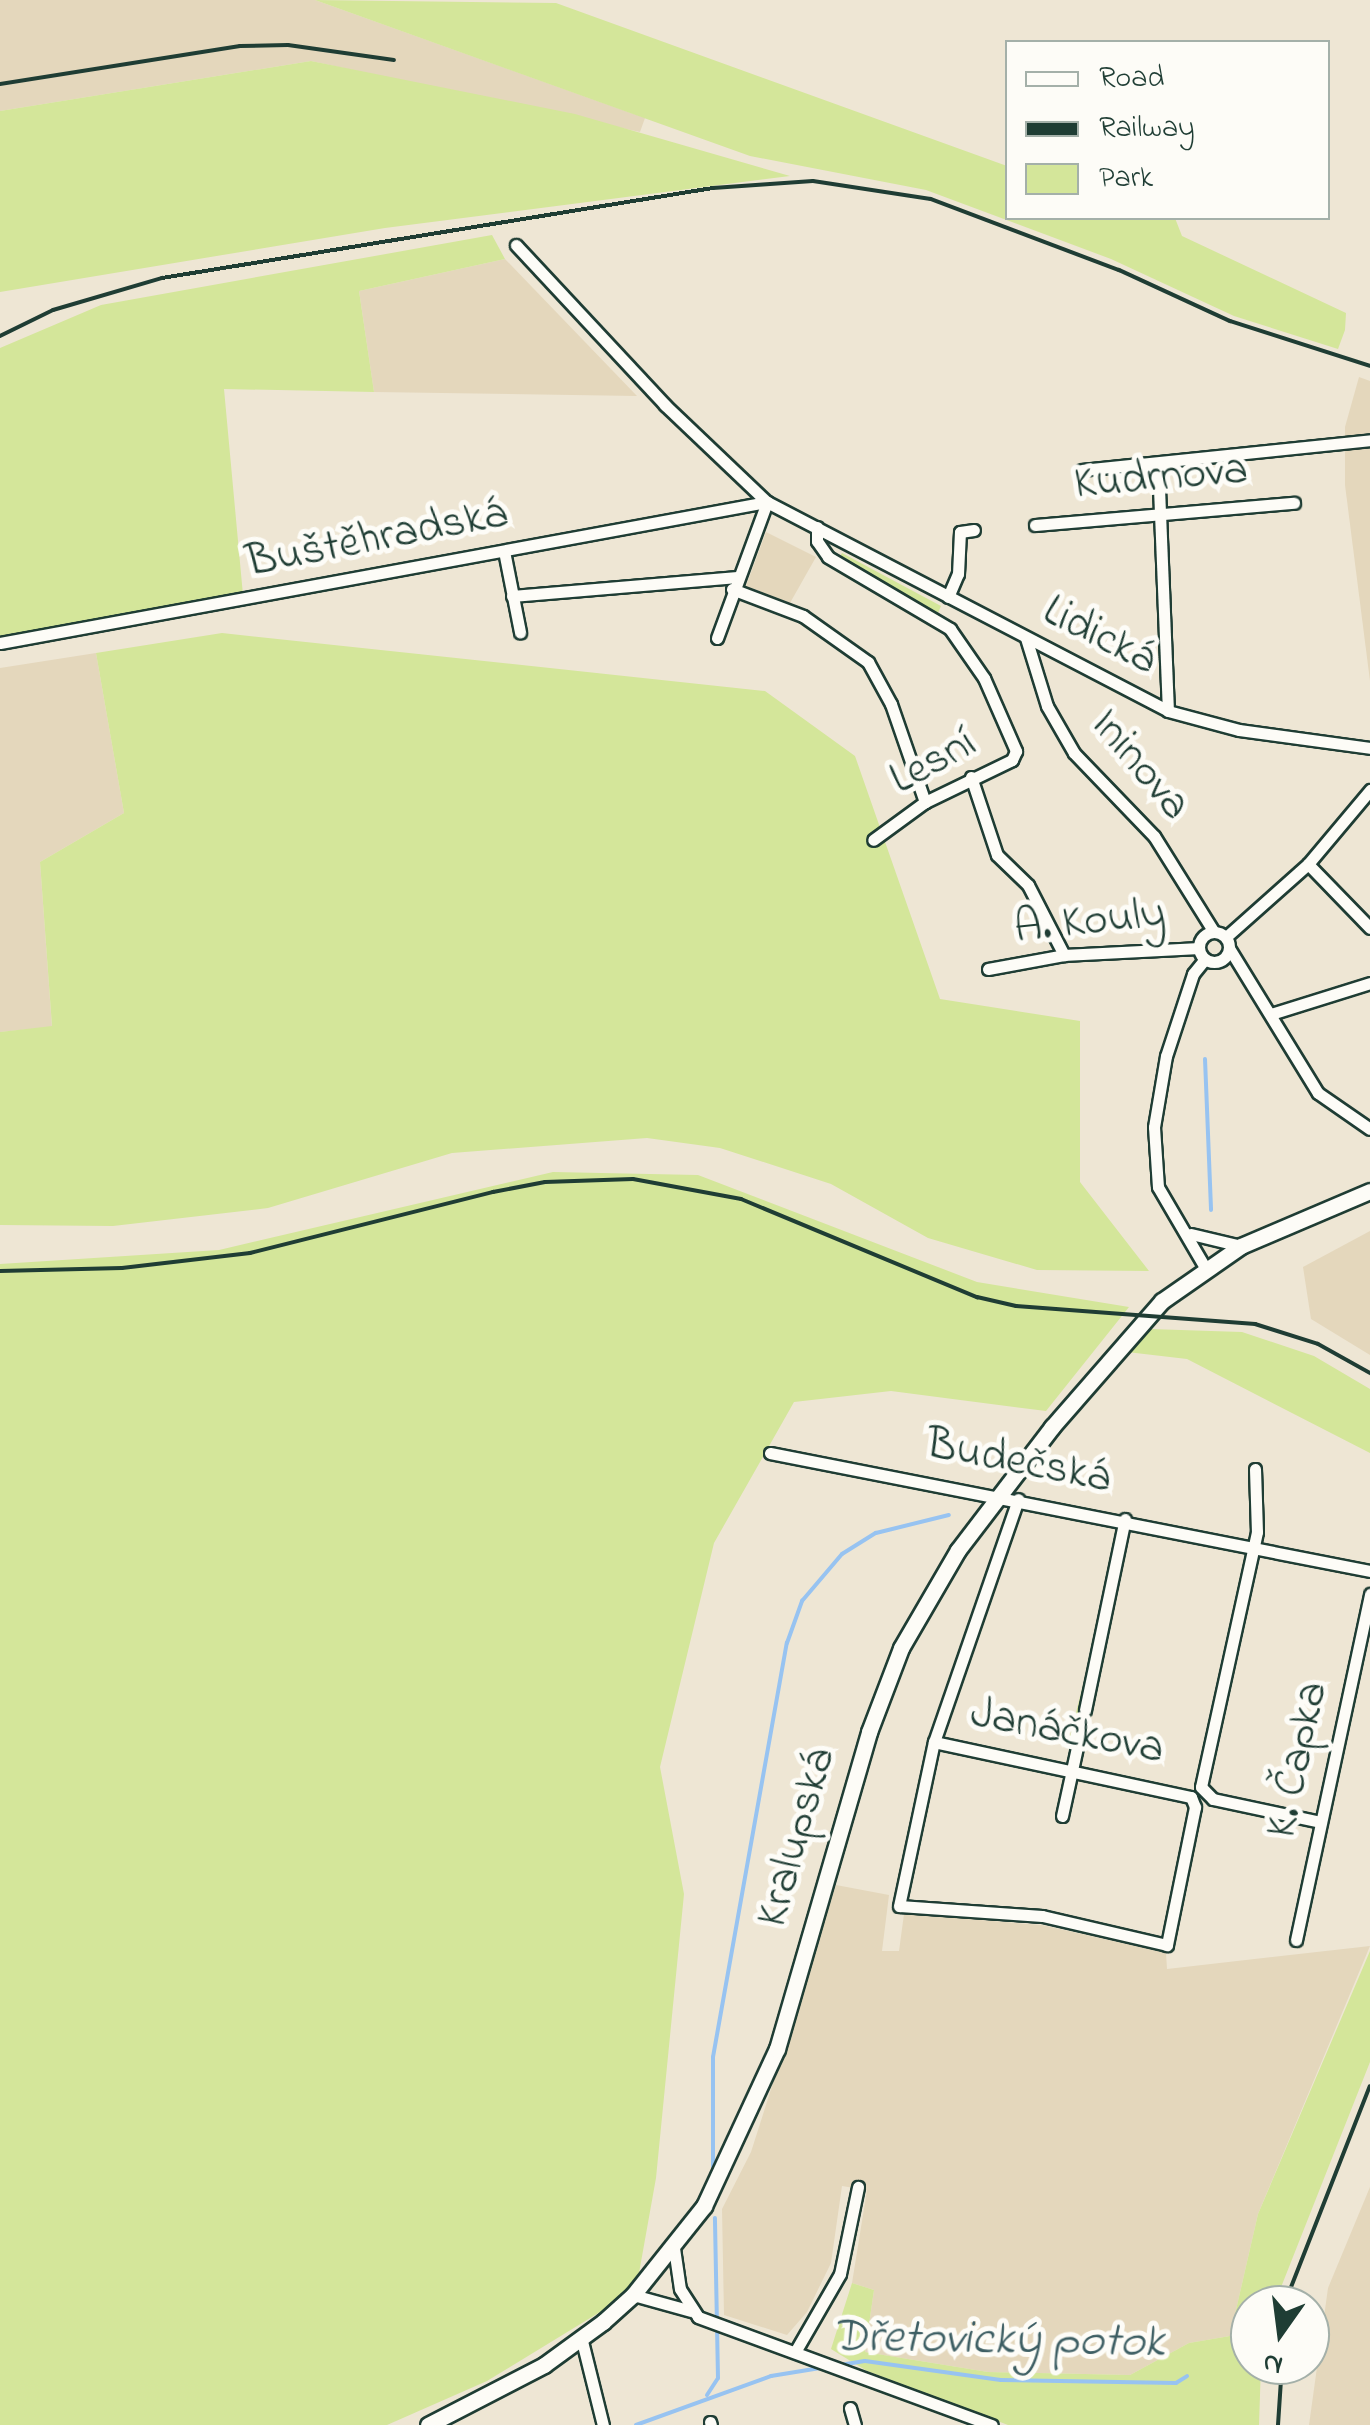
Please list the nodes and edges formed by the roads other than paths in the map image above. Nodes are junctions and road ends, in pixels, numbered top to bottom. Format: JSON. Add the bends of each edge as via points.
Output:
{"nodes":[{"id":1,"x":516,"y":246,"type":"dead end"},
{"id":2,"x":1370,"y":440,"type":"edge"},
{"id":3,"x":1158,"y":462,"type":"junction"},
{"id":4,"x":1082,"y":470,"type":"dead end"},
{"id":5,"x":767,"y":502,"type":"junction"},
{"id":6,"x":1294,"y":503,"type":"dead end"},
{"id":7,"x":1162,"y":515,"type":"junction"},
{"id":8,"x":1036,"y":525,"type":"dead end"},
{"id":9,"x":817,"y":527,"type":"junction"},
{"id":10,"x":974,"y":530,"type":"dead end"},
{"id":11,"x":504,"y":551,"type":"junction"},
{"id":12,"x":734,"y":583,"type":"junction"},
{"id":13,"x":512,"y":596,"type":"junction"},
{"id":14,"x":948,"y":597,"type":"junction"},
{"id":15,"x":520,"y":632,"type":"dead end"},
{"id":16,"x":716,"y":638,"type":"dead end"},
{"id":17,"x":1026,"y":638,"type":"junction"},
{"id":18,"x":0,"y":643,"type":"edge"},
{"id":19,"x":1168,"y":711,"type":"junction"},
{"id":20,"x":1370,"y":748,"type":"edge"},
{"id":21,"x":971,"y":777,"type":"junction"},
{"id":22,"x":1370,"y":790,"type":"edge"},
{"id":23,"x":924,"y":802,"type":"junction"},
{"id":24,"x":873,"y":840,"type":"dead end"},
{"id":25,"x":1308,"y":864,"type":"junction"},
{"id":26,"x":1370,"y":928,"type":"edge"},
{"id":27,"x":1223,"y":939,"type":"junction"},
{"id":28,"x":1202,"y":954,"type":"junction"},
{"id":29,"x":1064,"y":955,"type":"junction"},
{"id":30,"x":988,"y":969,"type":"dead end"},
{"id":31,"x":1370,"y":983,"type":"edge"},
{"id":32,"x":1271,"y":1014,"type":"junction"},
{"id":33,"x":1370,"y":1129,"type":"edge"},
{"id":34,"x":1370,"y":1191,"type":"edge"},
{"id":35,"x":1191,"y":1234,"type":"junction"},
{"id":36,"x":1242,"y":1246,"type":"junction"},
{"id":37,"x":1206,"y":1269,"type":"junction"},
{"id":38,"x":770,"y":1453,"type":"dead end"},
{"id":39,"x":1254,"y":1470,"type":"dead end"},
{"id":40,"x":999,"y":1496,"type":"junction"},
{"id":41,"x":1018,"y":1499,"type":"junction"},
{"id":42,"x":1125,"y":1519,"type":"junction"},
{"id":43,"x":1252,"y":1544,"type":"junction"},
{"id":44,"x":1370,"y":1570,"type":"edge"},
{"id":45,"x":1370,"y":1594,"type":"edge"},
{"id":46,"x":1085,"y":1710,"type":"dead end"},
{"id":47,"x":1079,"y":1738,"type":"dead end"},
{"id":48,"x":934,"y":1742,"type":"junction"},
{"id":49,"x":1072,"y":1770,"type":"junction"},
{"id":50,"x":1062,"y":1816,"type":"dead end"},
{"id":51,"x":1321,"y":1822,"type":"junction"},
{"id":52,"x":1296,"y":1940,"type":"dead end"},
{"id":53,"x":858,"y":2187,"type":"dead end"},
{"id":54,"x":674,"y":2248,"type":"junction"},
{"id":55,"x":633,"y":2294,"type":"junction"},
{"id":56,"x":691,"y":2311,"type":"junction"},
{"id":57,"x":582,"y":2337,"type":"junction"},
{"id":58,"x":795,"y":2352,"type":"junction"},
{"id":59,"x":850,"y":2408,"type":"dead end"},
{"id":60,"x":428,"y":2425,"type":"edge"},
{"id":61,"x":603,"y":2425,"type":"edge"},
{"id":62,"x":856,"y":2425,"type":"edge"},
{"id":63,"x":992,"y":2425,"type":"edge"}],
"edges":[{"from":1,"to":5,"type":"street","name":"Lidická"},
{"from":2,"to":3,"type":"street"},
{"from":3,"to":4,"type":"street"},
{"from":3,"to":7,"type":"street"},
{"from":5,"to":9,"type":"street","name":"Lidická"},
{"from":5,"to":11,"type":"street","name":"Buštěhradská"},
{"from":5,"to":12,"type":"street"},
{"from":6,"to":7,"type":"street","name":"Kudrnova"},
{"from":7,"to":8,"type":"street","name":"Kudrnova"},
{"from":7,"to":19,"type":"street"},
{"from":9,"to":14,"type":"street","name":"Lidická"},
{"from":9,"to":21,"type":"street","name":"Lesní","via":[[818,545],[828,558],[938,619],[984,678],[1012,741],[1012,760]]},
{"from":10,"to":14,"type":"street","via":[[960,532],[958,574]]},
{"from":11,"to":13,"type":"street"},
{"from":11,"to":18,"type":"street","name":"Buštěhradská"},
{"from":12,"to":13,"type":"street"},
{"from":12,"to":16,"type":"street"},
{"from":12,"to":23,"type":"street","via":[[804,616],[868,662],[892,704]]},
{"from":13,"to":15,"type":"street"},
{"from":14,"to":17,"type":"street","name":"Lidická"},
{"from":17,"to":19,"type":"street","name":"Lidická"},
{"from":17,"to":27,"type":"street","name":"Ininova","via":[[1047,706],[1074,752],[1154,836]]},
{"from":19,"to":20,"type":"street","name":"Lidická","via":[[1239,730]]},
{"from":21,"to":23,"type":"street","name":"Lesní"},
{"from":21,"to":29,"type":"street","via":[[997,855],[1028,885]]},
{"from":22,"to":25,"type":"street"},
{"from":23,"to":24,"type":"street","name":"Lesní"},
{"from":25,"to":26,"type":"street"},
{"from":25,"to":27,"type":"street"},
{"from":27,"to":28,"type":"street"},
{"from":27,"to":28,"type":"street","via":[[1220,961]]},
{"from":27,"to":32,"type":"street","name":"Ininova"},
{"from":28,"to":29,"type":"street","name":"A. Kouly"},
{"from":28,"to":35,"type":"street","via":[[1166,1056],[1154,1127],[1158,1187]]},
{"from":29,"to":30,"type":"street","name":"A. Kouly"},
{"from":31,"to":32,"type":"street"},
{"from":32,"to":33,"type":"street","name":"Ininova","via":[[1318,1093]]},
{"from":34,"to":36,"type":"main road","name":"Kralupská"},
{"from":35,"to":36,"type":"street"},
{"from":35,"to":37,"type":"street"},
{"from":36,"to":37,"type":"main road","name":"Kralupská"},
{"from":37,"to":40,"type":"main road","name":"Kralupská","via":[[1162,1301]]},
{"from":38,"to":40,"type":"street","name":"Budečská"},
{"from":39,"to":43,"type":"street"},
{"from":40,"to":41,"type":"street","name":"Budečská"},
{"from":40,"to":54,"type":"main road","name":"Kralupská","via":[[930,1593],[902,1648],[868,1732],[776,2050],[720,2180]]},
{"from":41,"to":42,"type":"street","name":"Budečská"},
{"from":41,"to":48,"type":"street"},
{"from":42,"to":43,"type":"street","name":"Budečská"},
{"from":42,"to":46,"type":"street"},
{"from":43,"to":44,"type":"street","name":"Budečská"},
{"from":43,"to":51,"type":"street","name":"Janáčkova","via":[[1202,1791]]},
{"from":45,"to":51,"type":"street","name":"K. Čapka"},
{"from":47,"to":49,"type":"street"},
{"from":48,"to":49,"type":"street","name":"Janáčkova"},
{"from":48,"to":49,"type":"street","name":"Janáčkova","via":[[899,1906],[1042,1916],[1167,1945],[1195,1806],[1186,1793]]},
{"from":49,"to":50,"type":"street"},
{"from":51,"to":52,"type":"street","name":"K. Čapka"},
{"from":53,"to":58,"type":"street","via":[[840,2274]]},
{"from":54,"to":55,"type":"main road","name":"Kralupská"},
{"from":54,"to":56,"type":"street"},
{"from":55,"to":56,"type":"street"},
{"from":55,"to":57,"type":"main road","name":"Kralupská"},
{"from":56,"to":58,"type":"street"},
{"from":57,"to":60,"type":"main road","name":"Kralupská","via":[[544,2365]]},
{"from":57,"to":61,"type":"street"},
{"from":58,"to":63,"type":"street"},
{"from":59,"to":62,"type":"street"}]}
